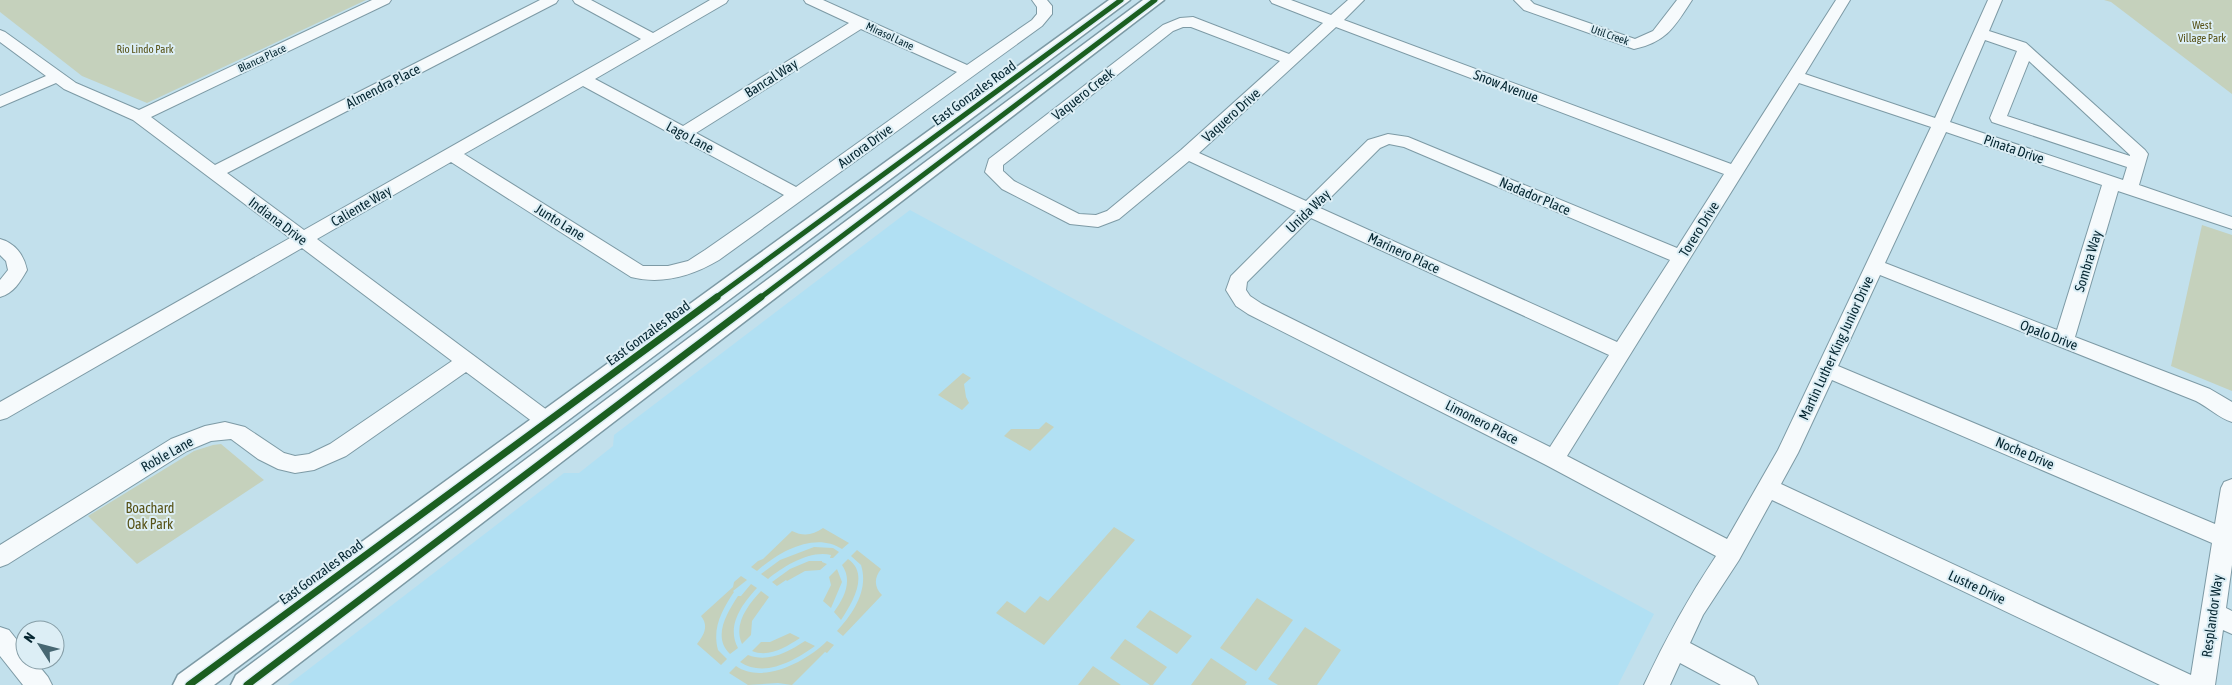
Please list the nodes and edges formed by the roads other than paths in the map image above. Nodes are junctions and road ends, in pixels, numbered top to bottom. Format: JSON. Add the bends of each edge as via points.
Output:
{"nodes":[{"id":1,"x":384,"y":0,"type":"edge"},
{"id":2,"x":551,"y":0,"type":"edge"},
{"id":3,"x":580,"y":0,"type":"edge"},
{"id":4,"x":721,"y":0,"type":"edge"},
{"id":5,"x":811,"y":0,"type":"edge"},
{"id":6,"x":1121,"y":0,"type":"edge"},
{"id":7,"x":1155,"y":0,"type":"edge"},
{"id":8,"x":1277,"y":0,"type":"edge"},
{"id":9,"x":1357,"y":0,"type":"edge"},
{"id":10,"x":1521,"y":0,"type":"edge"},
{"id":11,"x":1684,"y":0,"type":"edge"},
{"id":12,"x":1843,"y":0,"type":"edge"},
{"id":13,"x":1995,"y":0,"type":"edge"},
{"id":14,"x":1042,"y":3,"type":"edge"},
{"id":15,"x":1333,"y":21,"type":"junction"},
{"id":16,"x":860,"y":23,"type":"junction"},
{"id":17,"x":1980,"y":33,"type":"junction"},
{"id":18,"x":0,"y":35,"type":"edge"},
{"id":19,"x":653,"y":39,"type":"junction"},
{"id":20,"x":2025,"y":51,"type":"junction"},
{"id":21,"x":1291,"y":60,"type":"junction"},
{"id":22,"x":968,"y":72,"type":"junction"},
{"id":23,"x":1796,"y":76,"type":"junction"},
{"id":24,"x":56,"y":77,"type":"junction"},
{"id":25,"x":583,"y":79,"type":"junction"},
{"id":26,"x":0,"y":102,"type":"edge"},
{"id":27,"x":139,"y":116,"type":"junction"},
{"id":28,"x":1940,"y":124,"type":"junction"},
{"id":29,"x":683,"y":134,"type":"junction"},
{"id":30,"x":1388,"y":139,"type":"joint"},
{"id":31,"x":451,"y":154,"type":"junction"},
{"id":32,"x":1187,"y":154,"type":"junction"},
{"id":33,"x":2136,"y":164,"type":"junction"},
{"id":34,"x":215,"y":172,"type":"junction"},
{"id":35,"x":1735,"y":172,"type":"junction"},
{"id":36,"x":2121,"y":185,"type":"junction"},
{"id":37,"x":797,"y":195,"type":"junction"},
{"id":38,"x":1309,"y":210,"type":"junction"},
{"id":39,"x":1098,"y":221,"type":"joint"},
{"id":40,"x":2232,"y":223,"type":"edge"},
{"id":41,"x":303,"y":239,"type":"junction"},
{"id":42,"x":0,"y":245,"type":"edge"},
{"id":43,"x":1681,"y":257,"type":"junction"},
{"id":44,"x":1874,"y":266,"type":"junction"},
{"id":45,"x":673,"y":274,"type":"joint"},
{"id":46,"x":731,"y":288,"type":"junction"},
{"id":47,"x":0,"y":290,"type":"edge"},
{"id":48,"x":1236,"y":290,"type":"joint"},
{"id":49,"x":2064,"y":340,"type":"junction"},
{"id":50,"x":1622,"y":352,"type":"junction"},
{"id":51,"x":468,"y":361,"type":"junction"},
{"id":52,"x":1826,"y":369,"type":"junction"},
{"id":53,"x":2227,"y":410,"type":"edge"},
{"id":54,"x":0,"y":412,"type":"edge"},
{"id":55,"x":548,"y":422,"type":"junction"},
{"id":56,"x":568,"y":443,"type":"junction"},
{"id":57,"x":1554,"y":459,"type":"junction"},
{"id":58,"x":1769,"y":488,"type":"junction"},
{"id":59,"x":2232,"y":488,"type":"edge"},
{"id":60,"x":443,"y":538,"type":"junction"},
{"id":61,"x":2224,"y":538,"type":"junction"},
{"id":62,"x":1730,"y":553,"type":"junction"},
{"id":63,"x":0,"y":557,"type":"edge"},
{"id":64,"x":2223,"y":618,"type":"edge"},
{"id":65,"x":0,"y":638,"type":"edge"},
{"id":66,"x":1674,"y":647,"type":"junction"},
{"id":67,"x":39,"y":685,"type":"edge"},
{"id":68,"x":189,"y":685,"type":"edge"},
{"id":69,"x":246,"y":685,"type":"edge"},
{"id":70,"x":1657,"y":685,"type":"edge"},
{"id":71,"x":1745,"y":685,"type":"edge"},
{"id":72,"x":2186,"y":685,"type":"edge"},
{"id":73,"x":2202,"y":685,"type":"edge"}],
"edges":[{"from":1,"to":27,"type":"street","name":"Blanca Place"},
{"from":2,"to":34,"type":"street","name":"Almendra Place"},
{"from":3,"to":19,"type":"street"},
{"from":4,"to":19,"type":"street","name":"Caliente Way"},
{"from":5,"to":16,"type":"street","name":"Mirasol Lane"},
{"from":6,"to":46,"type":"main road","name":"East Gonzales Road"},
{"from":7,"to":56,"type":"main road"},
{"from":8,"to":15,"type":"street","name":"Snow Avenue"},
{"from":9,"to":15,"type":"street","name":"Vaquero Drive"},
{"from":10,"to":11,"type":"street","name":"Util Creek","via":[[1529,7],[1634,44],[1648,42],[1658,36]]},
{"from":12,"to":23,"type":"street","name":"Torero Drive"},
{"from":13,"to":17,"type":"street","name":"Martin Luther King Junior Drive"},
{"from":14,"to":22,"type":"street","name":"Aurora Drive","via":[[1044,14],[1037,24]]},
{"from":15,"to":21,"type":"street","name":"Vaquero Drive"},
{"from":15,"to":35,"type":"street","name":"Snow Avenue"},
{"from":16,"to":22,"type":"street","name":"Mirasol Lane"},
{"from":16,"to":29,"type":"street","name":"Bancal Way"},
{"from":17,"to":20,"type":"street","via":[[2021,46]]},
{"from":17,"to":28,"type":"street","name":"Martin Luther King Junior Drive"},
{"from":18,"to":24,"type":"street","name":"Indiana Drive"},
{"from":19,"to":25,"type":"street","name":"Caliente Way"},
{"from":20,"to":33,"type":"street","via":[[2139,154]]},
{"from":20,"to":33,"type":"street","via":[[1998,118]]},
{"from":21,"to":32,"type":"street","name":"Vaquero Drive"},
{"from":21,"to":39,"type":"street","name":"Vaquero Creek","via":[[1193,22],[1180,23],[1168,28],[995,163],[994,172],[1008,185],[1076,220]]},
{"from":22,"to":37,"type":"street","name":"Aurora Drive"},
{"from":23,"to":28,"type":"street","name":"Pinata Drive"},
{"from":23,"to":35,"type":"street","name":"Torero Drive"},
{"from":24,"to":26,"type":"street"},
{"from":24,"to":27,"type":"street","name":"Indiana Drive"},
{"from":25,"to":29,"type":"street","name":"Lago Lane"},
{"from":25,"to":31,"type":"street","name":"Caliente Way"},
{"from":27,"to":34,"type":"street","name":"Indiana Drive"},
{"from":28,"to":36,"type":"street","name":"Pinata Drive"},
{"from":28,"to":44,"type":"street","name":"Martin Luther King Junior Drive"},
{"from":29,"to":37,"type":"street","name":"Lago Lane"},
{"from":30,"to":38,"type":"street","name":"Unida Way","via":[[1374,144]]},
{"from":30,"to":43,"type":"street","name":"Nadador Place","via":[[1408,142]]},
{"from":31,"to":41,"type":"street","name":"Caliente Way"},
{"from":31,"to":45,"type":"street","name":"Junto Lane","via":[[638,272]]},
{"from":32,"to":38,"type":"street","name":"Marinero Place"},
{"from":32,"to":39,"type":"street","name":"Vaquero Drive","via":[[1125,207]]},
{"from":33,"to":36,"type":"street","name":"Sombra Way"},
{"from":34,"to":41,"type":"street","name":"Indiana Drive"},
{"from":35,"to":43,"type":"street","name":"Torero Drive"},
{"from":36,"to":40,"type":"street","name":"Pinata Drive"},
{"from":36,"to":49,"type":"street","name":"Sombra Way"},
{"from":37,"to":45,"type":"street","name":"Aurora Drive","via":[[712,256]]},
{"from":38,"to":48,"type":"street","name":"Unida Way","via":[[1245,272]]},
{"from":38,"to":50,"type":"street","name":"Marinero Place"},
{"from":41,"to":51,"type":"street","name":"Indiana Drive"},
{"from":41,"to":54,"type":"street","name":"Caliente Way"},
{"from":42,"to":47,"type":"street","via":[[14,258],[18,270]]},
{"from":43,"to":50,"type":"street","name":"Torero Drive"},
{"from":44,"to":49,"type":"street","name":"Opalo Drive"},
{"from":44,"to":52,"type":"street","name":"Martin Luther King Junior Drive"},
{"from":46,"to":55,"type":"main road","name":"East Gonzales Road"},
{"from":46,"to":56,"type":"main road","via":[[723,306],[574,416]]},
{"from":48,"to":57,"type":"street","name":"Limonero Place","via":[[1243,301],[1255,309]]},
{"from":49,"to":53,"type":"street","name":"Opalo Drive","via":[[2203,394]]},
{"from":50,"to":57,"type":"street","name":"Torero Drive"},
{"from":51,"to":55,"type":"street","name":"Indiana Drive"},
{"from":51,"to":63,"type":"street","name":"Roble Lane","via":[[338,450],[315,462],[299,465],[275,460],[243,435],[231,431],[200,436],[179,445]]},
{"from":52,"to":58,"type":"street","name":"Martin Luther King Junior Drive"},
{"from":52,"to":61,"type":"street","name":"Noche Drive"},
{"from":55,"to":60,"type":"main road","via":[[542,440],[462,504]]},
{"from":55,"to":68,"type":"main road","name":"East Gonzales Road"},
{"from":56,"to":60,"type":"main road"},
{"from":57,"to":62,"type":"street","name":"Limonero Place"},
{"from":58,"to":62,"type":"street","name":"Martin Luther King Junior Drive"},
{"from":58,"to":72,"type":"street","name":"Lustre Drive"},
{"from":59,"to":61,"type":"street","name":"Resplandor Way"},
{"from":60,"to":69,"type":"main road"},
{"from":61,"to":64,"type":"street","name":"Resplandor Way"},
{"from":62,"to":66,"type":"street","name":"Martin Luther King Junior Drive"},
{"from":64,"to":73,"type":"street","name":"Resplandor Way"},
{"from":65,"to":67,"type":"street"},
{"from":66,"to":70,"type":"street","name":"Martin Luther King Junior Drive"},
{"from":66,"to":71,"type":"street"}]}
